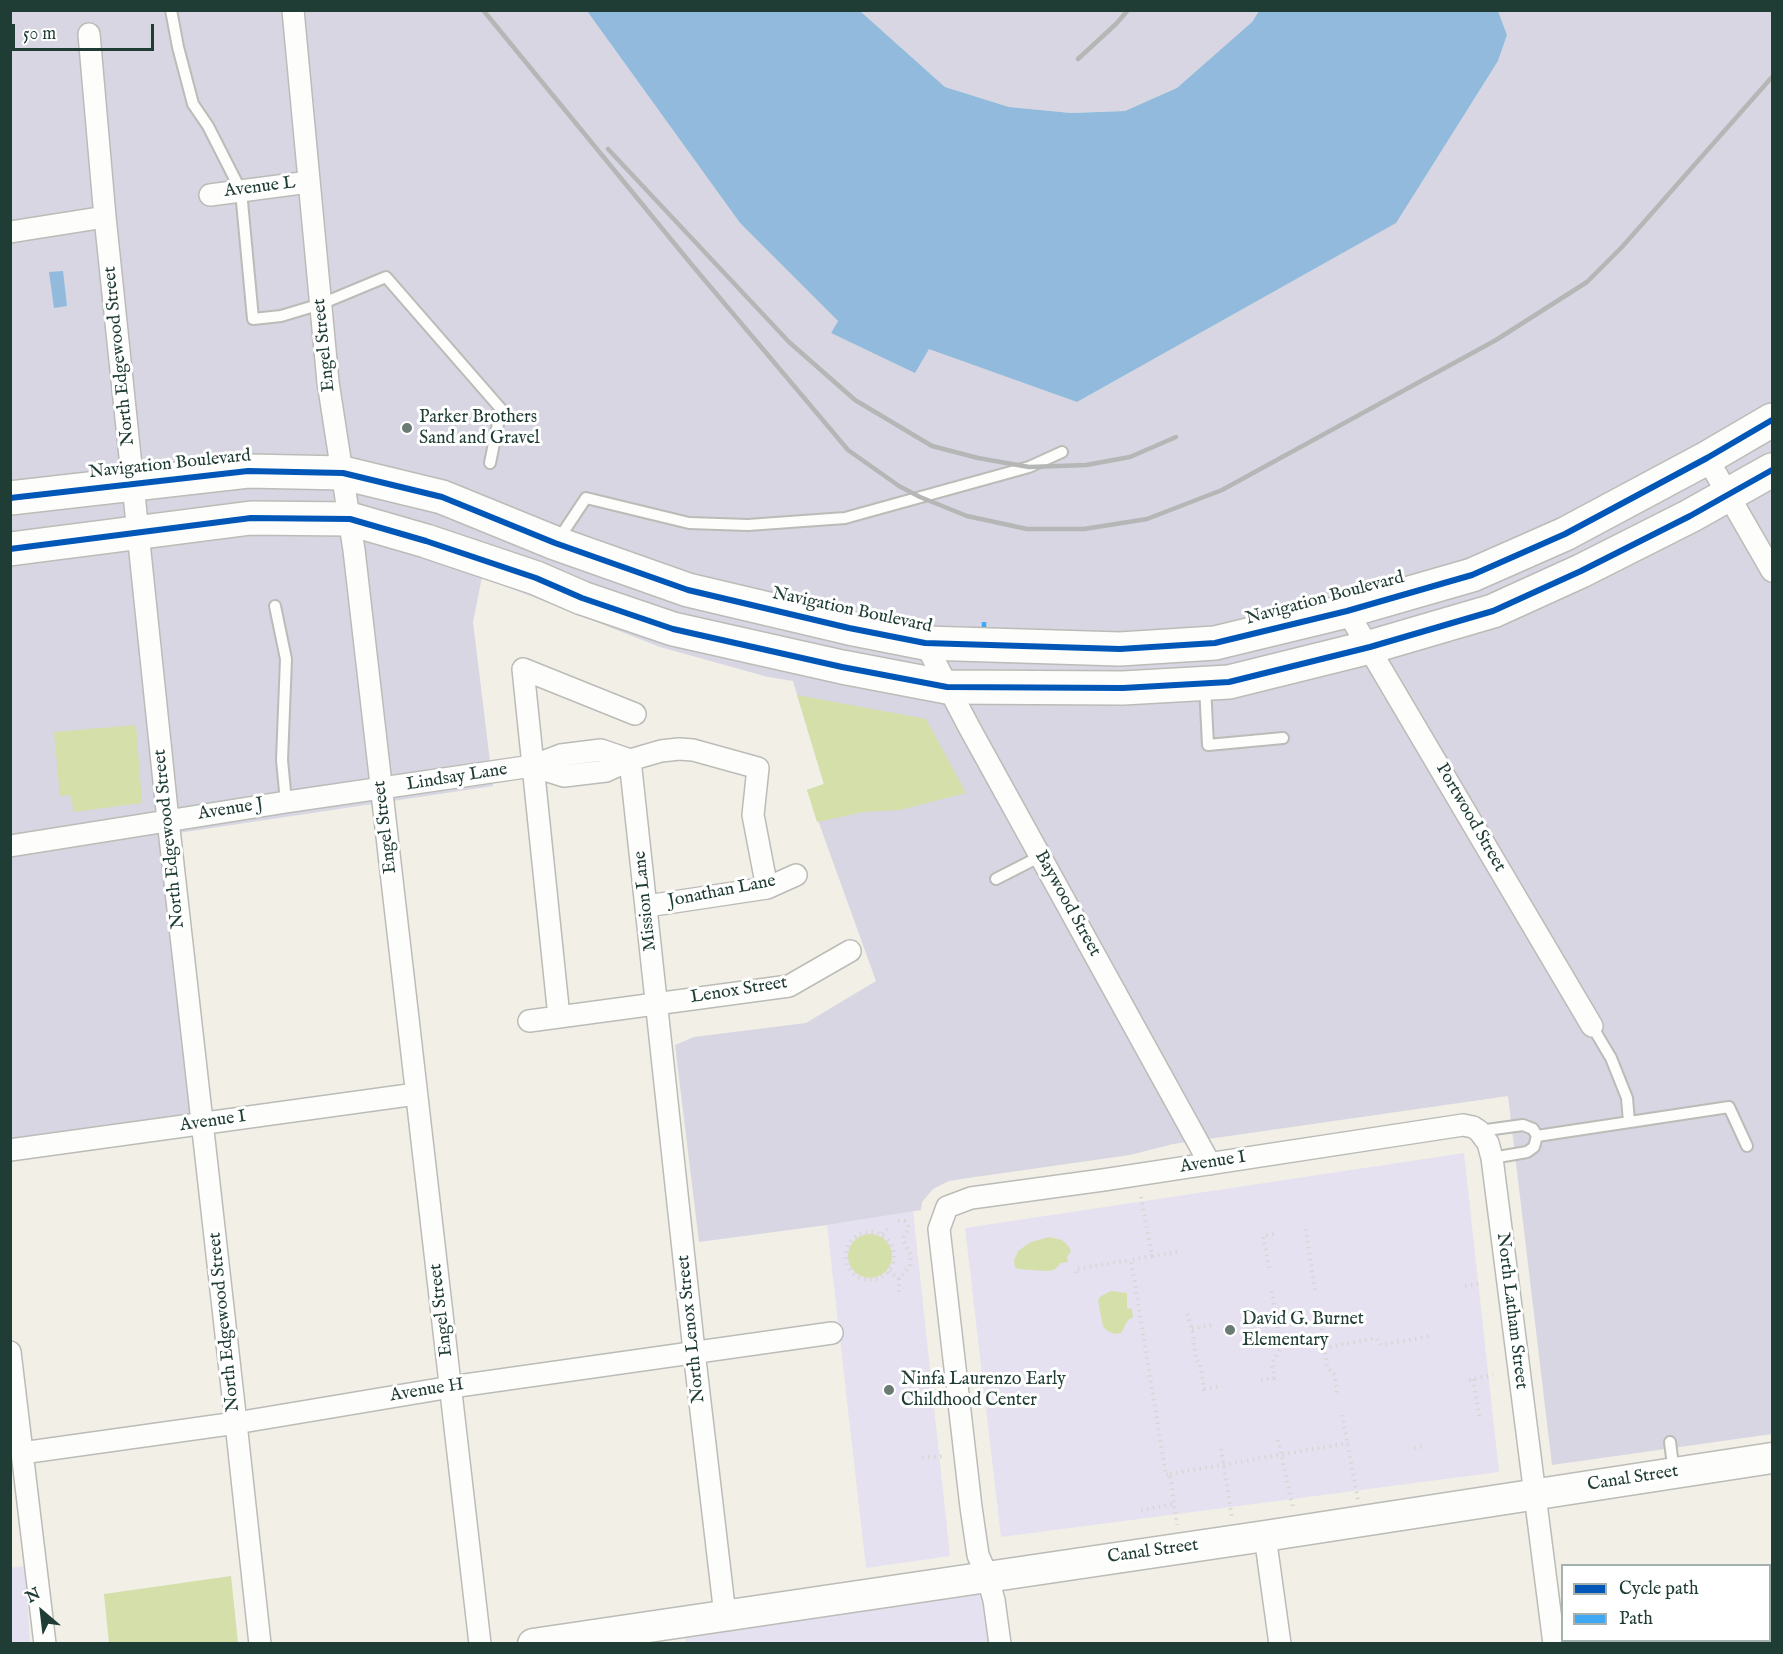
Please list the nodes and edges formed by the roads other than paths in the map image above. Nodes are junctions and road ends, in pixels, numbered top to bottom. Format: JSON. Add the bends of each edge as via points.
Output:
{"nodes":[{"id":1,"x":171,"y":10,"type":"edge"},
{"id":2,"x":293,"y":10,"type":"edge"},
{"id":3,"x":89,"y":34,"type":"dead end"},
{"id":4,"x":309,"y":182,"type":"junction"},
{"id":5,"x":241,"y":191,"type":"junction"},
{"id":6,"x":210,"y":195,"type":"dead end"},
{"id":7,"x":105,"y":217,"type":"junction"},
{"id":8,"x":10,"y":232,"type":"edge"},
{"id":9,"x":321,"y":304,"type":"junction"},
{"id":10,"x":1773,"y":420,"type":"edge"},
{"id":11,"x":1062,"y":452,"type":"dead end"},
{"id":12,"x":1707,"y":458,"type":"junction"},
{"id":13,"x":490,"y":463,"type":"dead end"},
{"id":14,"x":1773,"y":470,"type":"edge"},
{"id":15,"x":343,"y":473,"type":"junction"},
{"id":16,"x":134,"y":483,"type":"junction"},
{"id":17,"x":1730,"y":494,"type":"junction"},
{"id":18,"x":10,"y":498,"type":"edge"},
{"id":19,"x":350,"y":519,"type":"junction"},
{"id":20,"x":138,"y":533,"type":"junction"},
{"id":21,"x":555,"y":543,"type":"junction"},
{"id":22,"x":10,"y":549,"type":"edge"},
{"id":23,"x":1773,"y":571,"type":"edge"},
{"id":24,"x":536,"y":578,"type":"junction"},
{"id":25,"x":275,"y":606,"type":"dead end"},
{"id":26,"x":1347,"y":610,"type":"junction"},
{"id":27,"x":925,"y":643,"type":"junction"},
{"id":28,"x":1370,"y":647,"type":"junction"},
{"id":29,"x":1204,"y":683,"type":"junction"},
{"id":30,"x":947,"y":687,"type":"junction"},
{"id":31,"x":635,"y":714,"type":"dead end"},
{"id":32,"x":1283,"y":738,"type":"dead end"},
{"id":33,"x":630,"y":760,"type":"junction"},
{"id":34,"x":532,"y":766,"type":"junction"},
{"id":35,"x":381,"y":789,"type":"junction"},
{"id":36,"x":286,"y":802,"type":"junction"},
{"id":37,"x":168,"y":820,"type":"junction"},
{"id":38,"x":10,"y":846,"type":"edge"},
{"id":39,"x":1041,"y":856,"type":"junction"},
{"id":40,"x":796,"y":875,"type":"dead end"},
{"id":41,"x":996,"y":879,"type":"dead end"},
{"id":42,"x":767,"y":888,"type":"junction"},
{"id":43,"x":647,"y":906,"type":"junction"},
{"id":44,"x":850,"y":951,"type":"dead end"},
{"id":45,"x":656,"y":1004,"type":"junction"},
{"id":46,"x":559,"y":1017,"type":"junction"},
{"id":47,"x":529,"y":1021,"type":"dead end"},
{"id":48,"x":1592,"y":1026,"type":"joint"},
{"id":49,"x":661,"y":1042,"type":"joint"},
{"id":50,"x":416,"y":1094,"type":"junction"},
{"id":51,"x":1629,"y":1122,"type":"junction"},
{"id":52,"x":202,"y":1124,"type":"junction"},
{"id":53,"x":1479,"y":1131,"type":"junction"},
{"id":54,"x":1538,"y":1136,"type":"junction"},
{"id":55,"x":1747,"y":1146,"type":"dead end"},
{"id":56,"x":10,"y":1150,"type":"edge"},
{"id":57,"x":1492,"y":1158,"type":"junction"},
{"id":58,"x":1210,"y":1164,"type":"junction"},
{"id":59,"x":832,"y":1333,"type":"dead end"},
{"id":60,"x":694,"y":1351,"type":"junction"},
{"id":61,"x":10,"y":1352,"type":"edge"},
{"id":62,"x":451,"y":1387,"type":"junction"},
{"id":63,"x":236,"y":1423,"type":"junction"},
{"id":64,"x":1670,"y":1442,"type":"dead end"},
{"id":65,"x":22,"y":1453,"type":"junction"},
{"id":66,"x":1773,"y":1458,"type":"edge"},
{"id":67,"x":1674,"y":1473,"type":"junction"},
{"id":68,"x":1534,"y":1495,"type":"junction"},
{"id":69,"x":1265,"y":1536,"type":"junction"},
{"id":70,"x":987,"y":1576,"type":"junction"},
{"id":71,"x":724,"y":1615,"type":"junction"},
{"id":72,"x":675,"y":1633,"type":"edge"},
{"id":73,"x":45,"y":1644,"type":"edge"},
{"id":74,"x":260,"y":1644,"type":"edge"},
{"id":75,"x":480,"y":1644,"type":"edge"},
{"id":76,"x":533,"y":1644,"type":"edge"},
{"id":77,"x":1000,"y":1644,"type":"edge"},
{"id":78,"x":1280,"y":1644,"type":"edge"},
{"id":79,"x":1554,"y":1644,"type":"edge"}],
"edges":[{"from":1,"to":5,"type":"lane","via":[[193,104]]},
{"from":2,"to":4,"type":"street","name":"Engel Street"},
{"from":3,"to":7,"type":"street","name":"North Edgewood Street"},
{"from":4,"to":5,"type":"street","name":"Avenue L"},
{"from":4,"to":9,"type":"street","name":"Engel Street"},
{"from":5,"to":6,"type":"street","name":"Avenue L"},
{"from":5,"to":9,"type":"lane","via":[[253,319],[281,316]]},
{"from":7,"to":8,"type":"street"},
{"from":7,"to":16,"type":"street","name":"North Edgewood Street"},
{"from":9,"to":13,"type":"lane","via":[[386,277],[501,409]]},
{"from":9,"to":15,"type":"street","name":"Engel Street","via":[[328,382]]},
{"from":10,"to":12,"type":"main road","name":"Navigation Boulevard"},
{"from":11,"to":21,"type":"lane","via":[[1029,467],[845,518],[748,525],[689,523],[586,498]]},
{"from":12,"to":17,"type":"street"},
{"from":12,"to":26,"type":"main road","name":"Navigation Boulevard","via":[[1565,534],[1472,575]]},
{"from":14,"to":17,"type":"main road"},
{"from":15,"to":16,"type":"main road","name":"Navigation Boulevard","via":[[248,471]]},
{"from":15,"to":19,"type":"street","name":"Engel Street"},
{"from":15,"to":21,"type":"main road","name":"Navigation Boulevard","via":[[442,497]]},
{"from":16,"to":18,"type":"main road","name":"Navigation Boulevard"},
{"from":16,"to":20,"type":"street","name":"North Edgewood Street"},
{"from":17,"to":23,"type":"street"},
{"from":17,"to":28,"type":"main road","via":[[1581,571],[1493,611]]},
{"from":19,"to":20,"type":"main road","via":[[251,518]]},
{"from":19,"to":24,"type":"main road"},
{"from":19,"to":35,"type":"street","name":"Engel Street"},
{"from":20,"to":22,"type":"main road"},
{"from":20,"to":37,"type":"street","name":"North Edgewood Street"},
{"from":21,"to":24,"type":"main road"},
{"from":21,"to":27,"type":"main road","name":"Navigation Boulevard","via":[[688,590]]},
{"from":24,"to":30,"type":"main road","via":[[673,629]]},
{"from":25,"to":36,"type":"lane","via":[[286,659],[282,760]]},
{"from":26,"to":27,"type":"main road","name":"Navigation Boulevard","via":[[1215,643],[1120,649]]},
{"from":26,"to":28,"type":"street","name":"Portwood Street"},
{"from":27,"to":30,"type":"street","name":"Baywood Street"},
{"from":28,"to":29,"type":"main road","via":[[1229,682]]},
{"from":28,"to":48,"type":"street","name":"Portwood Street"},
{"from":29,"to":30,"type":"main road","via":[[1123,688]]},
{"from":29,"to":32,"type":"lane","via":[[1208,745]]},
{"from":30,"to":39,"type":"street","name":"Baywood Street"},
{"from":31,"to":34,"type":"street","via":[[523,669]]},
{"from":33,"to":34,"type":"street","name":"Lindsay Lane","via":[[606,771],[564,776]]},
{"from":33,"to":42,"type":"street","name":"Lindsay Lane","via":[[679,749],[758,768],[753,815]]},
{"from":33,"to":43,"type":"street","name":"Mission Lane"},
{"from":34,"to":35,"type":"street","name":"Lindsay Lane"},
{"from":34,"to":46,"type":"street"},
{"from":35,"to":36,"type":"street","name":"Avenue J"},
{"from":35,"to":50,"type":"street","name":"Engel Street"},
{"from":36,"to":37,"type":"street","name":"Avenue J"},
{"from":37,"to":38,"type":"street","name":"Avenue J"},
{"from":37,"to":52,"type":"street","name":"North Edgewood Street"},
{"from":39,"to":41,"type":"lane"},
{"from":39,"to":58,"type":"street","name":"Baywood Street"},
{"from":40,"to":42,"type":"street","name":"Jonathan Lane"},
{"from":42,"to":43,"type":"street","name":"Jonathan Lane"},
{"from":43,"to":45,"type":"street","name":"Mission Lane"},
{"from":44,"to":45,"type":"street","name":"Lenox Street","via":[[789,986]]},
{"from":45,"to":46,"type":"street"},
{"from":45,"to":49,"type":"street","name":"Mission Lane"},
{"from":46,"to":47,"type":"street"},
{"from":48,"to":51,"type":"lane","via":[[1611,1058],[1627,1098]]},
{"from":49,"to":60,"type":"street","name":"North Lenox Street"},
{"from":50,"to":52,"type":"street","name":"Avenue I"},
{"from":50,"to":62,"type":"street","name":"Engel Street"},
{"from":51,"to":54,"type":"lane"},
{"from":51,"to":55,"type":"lane","via":[[1729,1107]]},
{"from":52,"to":56,"type":"street","name":"Avenue I"},
{"from":52,"to":63,"type":"street","name":"North Edgewood Street"},
{"from":53,"to":54,"type":"lane","via":[[1523,1125]]},
{"from":53,"to":57,"type":"street","name":"North Latham Street"},
{"from":53,"to":58,"type":"street","name":"Avenue I","via":[[1463,1125]]},
{"from":54,"to":57,"type":"lane","via":[[1527,1152]]},
{"from":57,"to":68,"type":"street","name":"North Latham Street"},
{"from":58,"to":70,"type":"street","name":"Avenue I","via":[[971,1198],[947,1207],[939,1229],[975,1536]]},
{"from":59,"to":60,"type":"street","name":"Avenue H"},
{"from":60,"to":62,"type":"street","name":"Avenue H"},
{"from":60,"to":71,"type":"street","name":"North Lenox Street"},
{"from":61,"to":65,"type":"street"},
{"from":62,"to":63,"type":"street","name":"Avenue H"},
{"from":62,"to":75,"type":"street","name":"Engel Street"},
{"from":63,"to":65,"type":"street","name":"Avenue H"},
{"from":63,"to":74,"type":"street","name":"North Edgewood Street"},
{"from":64,"to":67,"type":"lane"},
{"from":65,"to":73,"type":"street"},
{"from":66,"to":67,"type":"street","name":"Canal Street"},
{"from":67,"to":68,"type":"street","name":"Canal Street"},
{"from":68,"to":69,"type":"street","name":"Canal Street"},
{"from":68,"to":79,"type":"street","name":"North Latham Street"},
{"from":69,"to":70,"type":"street","name":"Canal Street"},
{"from":69,"to":78,"type":"street"},
{"from":70,"to":71,"type":"street","name":"Canal Street"},
{"from":70,"to":77,"type":"street"},
{"from":71,"to":72,"type":"street","name":"Canal Street"},
{"from":72,"to":76,"type":"street","name":"Canal Street"}]}
